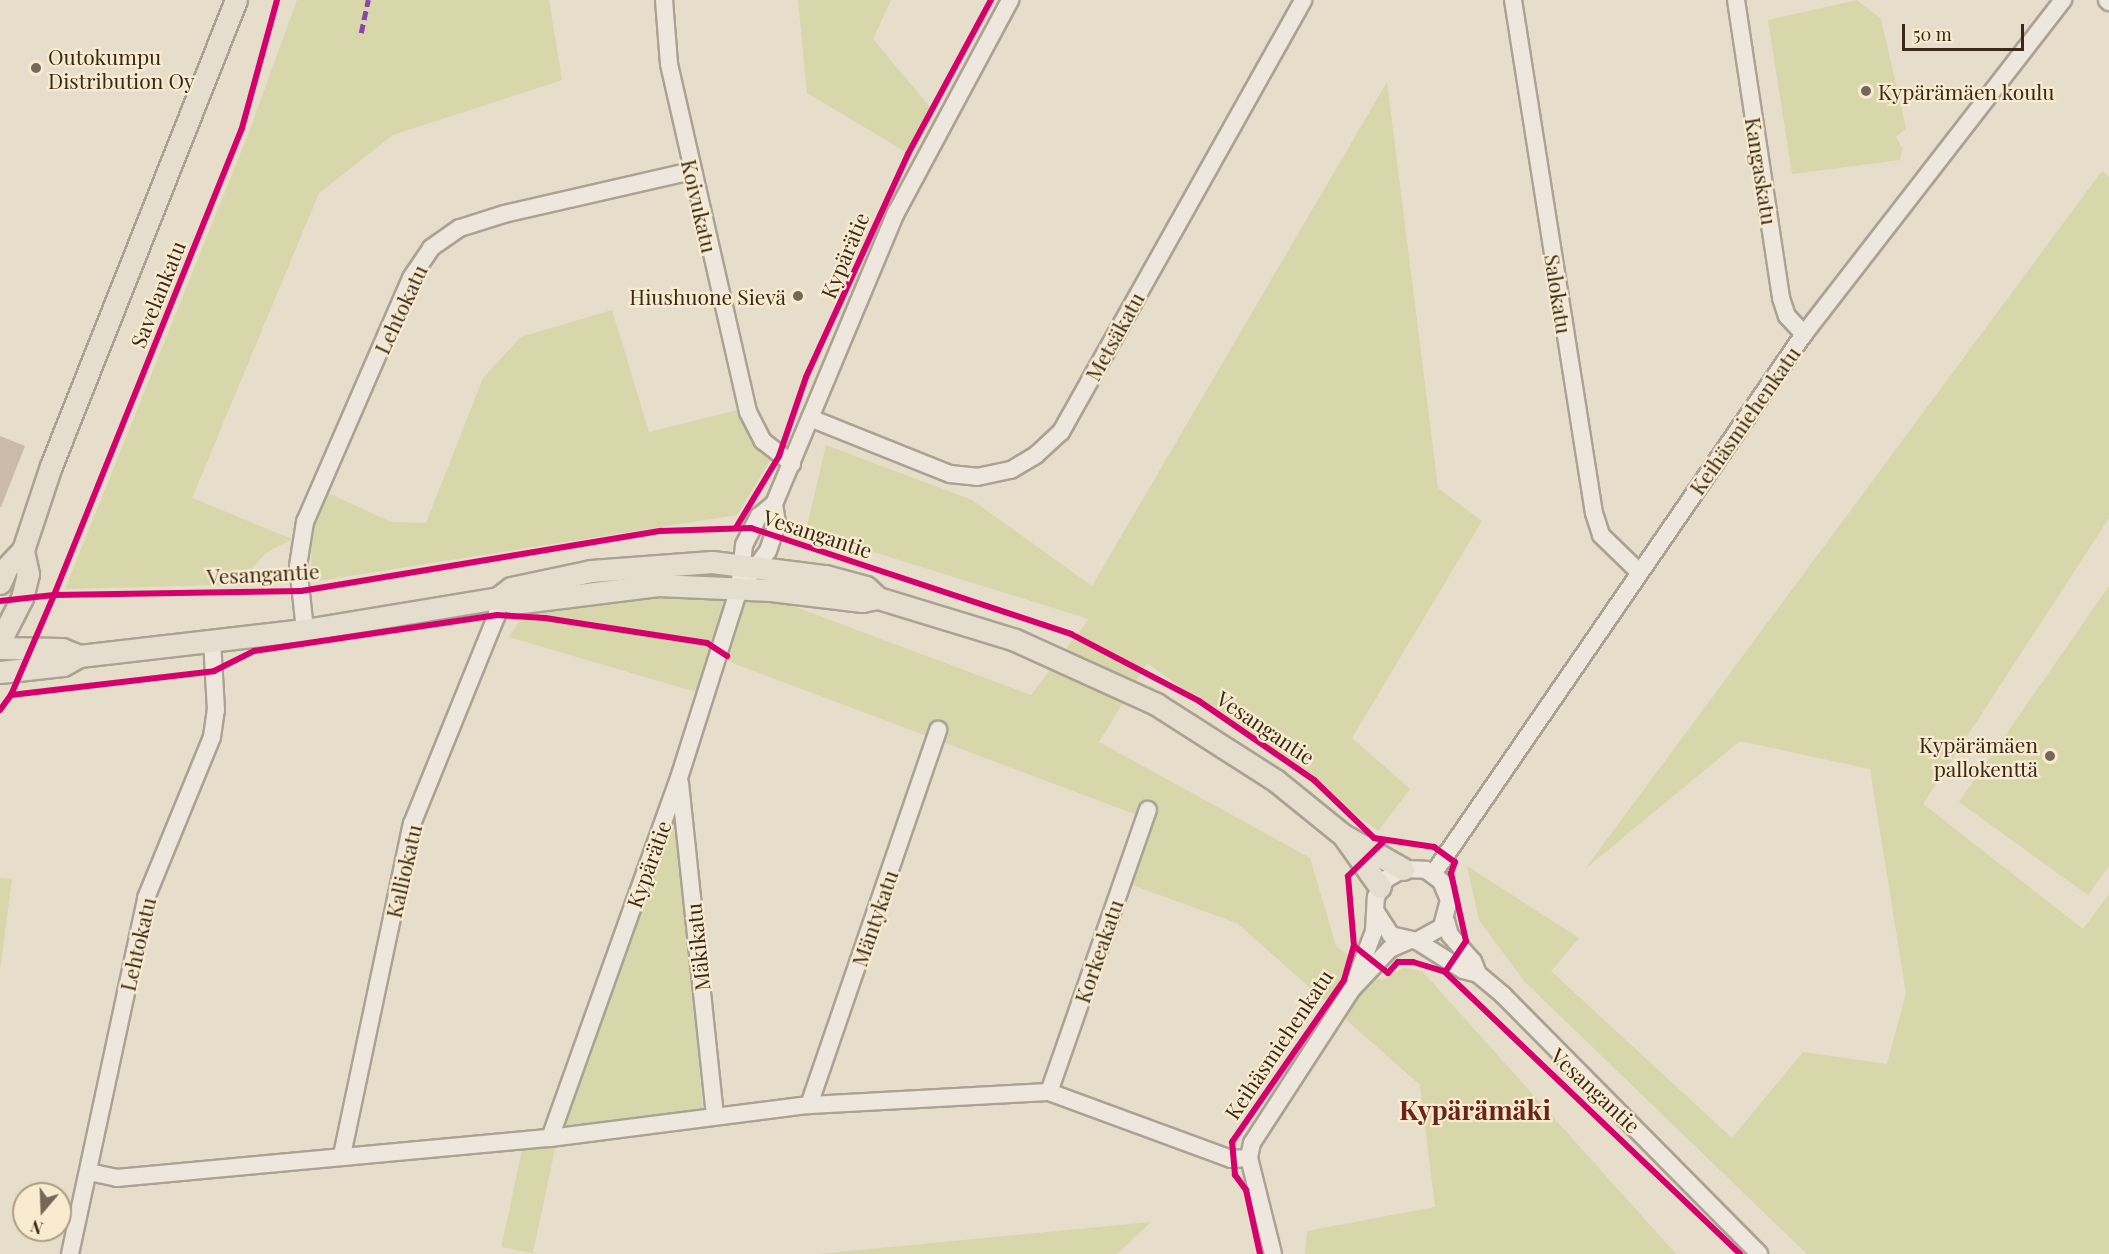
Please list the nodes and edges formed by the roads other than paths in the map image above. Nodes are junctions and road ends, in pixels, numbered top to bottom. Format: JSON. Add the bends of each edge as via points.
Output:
{"nodes":[{"id":1,"x":236,"y":0,"type":"edge"},
{"id":2,"x":664,"y":0,"type":"edge"},
{"id":3,"x":1010,"y":0,"type":"edge"},
{"id":4,"x":1303,"y":0,"type":"edge"},
{"id":5,"x":1512,"y":0,"type":"edge"},
{"id":6,"x":1736,"y":0,"type":"edge"},
{"id":7,"x":2063,"y":0,"type":"edge"},
{"id":8,"x":691,"y":171,"type":"junction"},
{"id":9,"x":1804,"y":334,"type":"junction"},
{"id":10,"x":810,"y":418,"type":"junction"},
{"id":11,"x":792,"y":464,"type":"junction"},
{"id":12,"x":774,"y":504,"type":"junction"},
{"id":13,"x":23,"y":550,"type":"junction"},
{"id":14,"x":750,"y":563,"type":"junction"},
{"id":15,"x":1639,"y":572,"type":"junction"},
{"id":16,"x":0,"y":583,"type":"edge"},
{"id":17,"x":739,"y":588,"type":"junction"},
{"id":18,"x":498,"y":598,"type":"junction"},
{"id":19,"x":878,"y":598,"type":"junction"},
{"id":20,"x":305,"y":630,"type":"junction"},
{"id":21,"x":212,"y":640,"type":"junction"},
{"id":22,"x":0,"y":641,"type":"edge"},
{"id":23,"x":0,"y":648,"type":"edge"},
{"id":24,"x":79,"y":656,"type":"junction"},
{"id":25,"x":0,"y":672,"type":"edge"},
{"id":26,"x":938,"y":730,"type":"dead end"},
{"id":27,"x":679,"y":778,"type":"junction"},
{"id":28,"x":1148,"y":810,"type":"dead end"},
{"id":29,"x":1343,"y":835,"type":"junction"},
{"id":30,"x":1403,"y":869,"type":"junction"},
{"id":31,"x":1433,"y":874,"type":"junction"},
{"id":32,"x":1380,"y":887,"type":"junction"},
{"id":33,"x":1376,"y":912,"type":"junction"},
{"id":34,"x":1446,"y":921,"type":"junction"},
{"id":35,"x":1412,"y":941,"type":"junction"},
{"id":36,"x":1478,"y":974,"type":"junction"},
{"id":37,"x":1352,"y":989,"type":"junction"},
{"id":38,"x":1049,"y":1092,"type":"junction"},
{"id":39,"x":809,"y":1105,"type":"junction"},
{"id":40,"x":716,"y":1116,"type":"junction"},
{"id":41,"x":550,"y":1138,"type":"junction"},
{"id":42,"x":342,"y":1155,"type":"junction"},
{"id":43,"x":1250,"y":1158,"type":"junction"},
{"id":44,"x":89,"y":1172,"type":"junction"},
{"id":45,"x":70,"y":1254,"type":"edge"},
{"id":46,"x":1273,"y":1254,"type":"edge"},
{"id":47,"x":1759,"y":1254,"type":"edge"}],
"edges":[{"from":1,"to":13,"type":"main road","name":"Savelankatu","via":[[51,466]]},
{"from":2,"to":8,"type":"street","name":"Koivukatu","via":[[669,64]]},
{"from":3,"to":10,"type":"street","name":"Kypärätie","via":[[896,213]]},
{"from":4,"to":10,"type":"street","name":"Metsäkatu","via":[[1061,432],[1036,455],[1011,470],[977,477],[950,474]]},
{"from":5,"to":15,"type":"street","name":"Salokatu","via":[[1594,513],[1610,547]]},
{"from":6,"to":9,"type":"street","name":"Kangaskatu","via":[[1781,298],[1787,316]]},
{"from":7,"to":9,"type":"street","name":"Keihäsmiehenkatu"},
{"from":8,"to":11,"type":"street","name":"Koivukatu","via":[[748,412],[763,441]]},
{"from":8,"to":20,"type":"street","name":"Lehtokatu","via":[[504,214],[460,228],[431,248],[411,278],[305,522],[298,566]]},
{"from":9,"to":15,"type":"street","name":"Keihäsmiehenkatu"},
{"from":10,"to":11,"type":"street","name":"Kypärätie"},
{"from":11,"to":12,"type":"street","name":"Kypärätie"},
{"from":12,"to":14,"type":"street","name":"Kypärätie","via":[[777,523]]},
{"from":12,"to":14,"type":"street","name":"Kypärätie","via":[[751,528]]},
{"from":13,"to":16,"type":"main road","name":"Savelankatu","via":[[7,567]]},
{"from":13,"to":22,"type":"main road","name":"Savelankatu","via":[[28,574],[22,598]]},
{"from":14,"to":17,"type":"street","name":"Kypärätie"},
{"from":14,"to":18,"type":"main road","name":"Vesangantie","via":[[591,571],[511,588]]},
{"from":14,"to":19,"type":"main road","name":"Vesangantie","via":[[866,587]]},
{"from":15,"to":31,"type":"street","name":"Keihäsmiehenkatu"},
{"from":17,"to":18,"type":"main road","name":"Vesangantie","via":[[658,585],[514,603]]},
{"from":17,"to":19,"type":"main road","name":"Vesangantie","via":[[862,601]]},
{"from":17,"to":27,"type":"street","name":"Kypärätie"},
{"from":18,"to":20,"type":"main road","name":"Vesangantie"},
{"from":18,"to":42,"type":"street","name":"Kalliokatu","via":[[497,615],[412,824]]},
{"from":19,"to":29,"type":"main road","name":"Vesangantie","via":[[994,633],[1090,670],[1209,735]]},
{"from":20,"to":21,"type":"main road","name":"Vesangantie"},
{"from":21,"to":24,"type":"main road","name":"Vesangantie"},
{"from":21,"to":44,"type":"street","name":"Lehtokatu","via":[[216,710],[212,737],[146,898]]},
{"from":23,"to":24,"type":"main road","name":"Vesangantie","via":[[62,649]]},
{"from":24,"to":25,"type":"main road","name":"Vesangantie","via":[[63,665]]},
{"from":26,"to":39,"type":"street","name":"Mäntykatu"},
{"from":27,"to":40,"type":"street","name":"Mäkikatu"},
{"from":27,"to":41,"type":"street","name":"Kypärätie"},
{"from":28,"to":38,"type":"street","name":"Korkeakatu"},
{"from":29,"to":30,"type":"main road","name":"Vesangantie"},
{"from":29,"to":32,"type":"main road","name":"Vesangantie"},
{"from":30,"to":31,"type":"street"},
{"from":30,"to":32,"type":"street"},
{"from":31,"to":34,"type":"street","via":[[1449,900]]},
{"from":32,"to":33,"type":"street"},
{"from":33,"to":35,"type":"street","via":[[1391,935]]},
{"from":33,"to":37,"type":"street","name":"Keihäsmiehenkatu"},
{"from":34,"to":35,"type":"street","via":[[1431,936]]},
{"from":34,"to":36,"type":"street","name":"Vesangantie","via":[[1450,935],[1473,961]]},
{"from":35,"to":36,"type":"street","name":"Vesangantie","via":[[1463,970]]},
{"from":35,"to":37,"type":"street","name":"Keihäsmiehenkatu","via":[[1390,949]]},
{"from":36,"to":47,"type":"street","name":"Vesangantie"},
{"from":37,"to":43,"type":"street","name":"Keihäsmiehenkatu","via":[[1259,1129]]},
{"from":38,"to":39,"type":"street"},
{"from":38,"to":43,"type":"street","via":[[1231,1159]]},
{"from":39,"to":40,"type":"street"},
{"from":40,"to":41,"type":"street"},
{"from":41,"to":42,"type":"street"},
{"from":42,"to":44,"type":"street","via":[[117,1178]]},
{"from":43,"to":46,"type":"street"},
{"from":44,"to":45,"type":"street","name":"Lehtokatu"}]}
